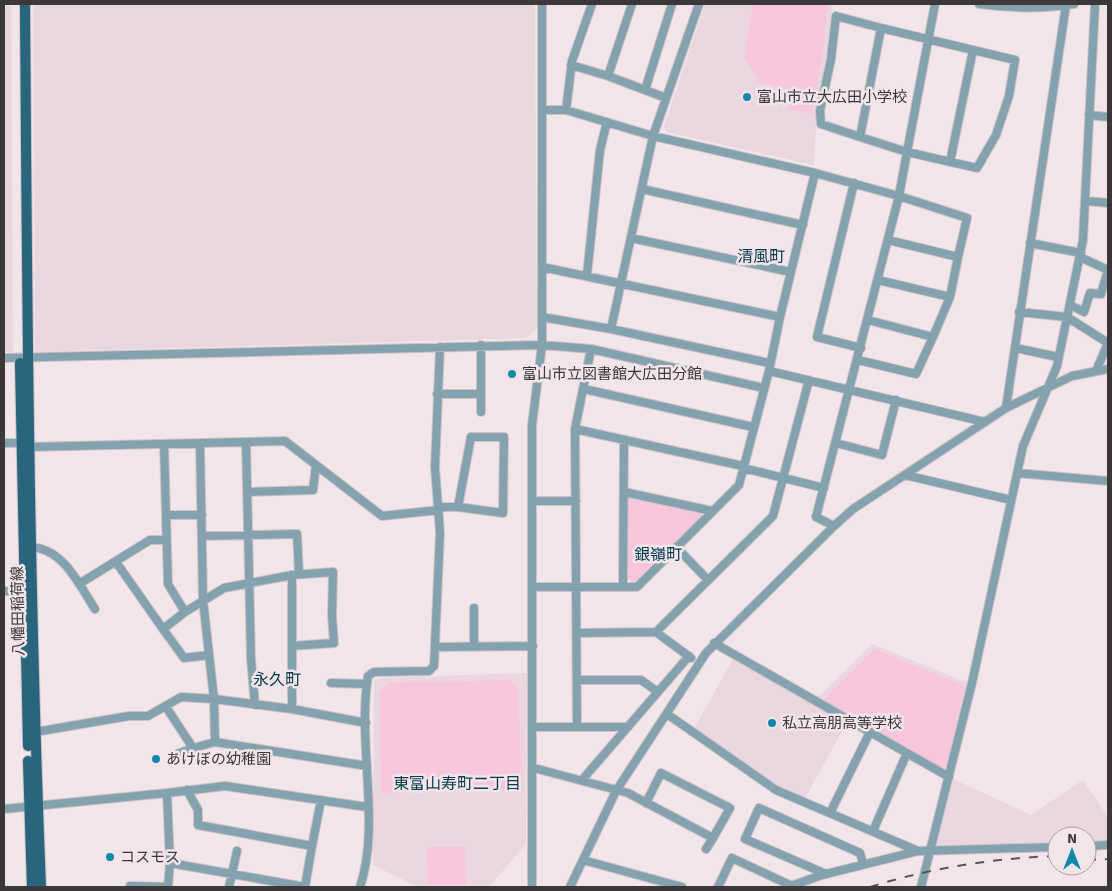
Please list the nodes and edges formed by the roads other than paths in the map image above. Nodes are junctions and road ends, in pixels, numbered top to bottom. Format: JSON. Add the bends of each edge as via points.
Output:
{"nodes":[{"id":1,"x":18,"y":4,"type":"edge"},
{"id":2,"x":25,"y":4,"type":"edge"},
{"id":3,"x":542,"y":4,"type":"edge"},
{"id":4,"x":592,"y":4,"type":"edge"},
{"id":5,"x":632,"y":4,"type":"edge"},
{"id":6,"x":672,"y":4,"type":"edge"},
{"id":7,"x":699,"y":4,"type":"edge"},
{"id":8,"x":935,"y":4,"type":"edge"},
{"id":9,"x":978,"y":4,"type":"edge"},
{"id":10,"x":1074,"y":4,"type":"edge"},
{"id":11,"x":1095,"y":4,"type":"edge"},
{"id":12,"x":1066,"y":5,"type":"junction"},
{"id":13,"x":881,"y":28,"type":"junction"},
{"id":14,"x":928,"y":41,"type":"junction"},
{"id":15,"x":973,"y":50,"type":"junction"},
{"id":16,"x":571,"y":65,"type":"junction"},
{"id":17,"x":608,"y":76,"type":"junction"},
{"id":18,"x":645,"y":90,"type":"junction"},
{"id":19,"x":666,"y":98,"type":"junction"},
{"id":20,"x":543,"y":110,"type":"junction"},
{"id":21,"x":566,"y":110,"type":"junction"},
{"id":22,"x":1089,"y":115,"type":"junction"},
{"id":23,"x":1108,"y":117,"type":"edge"},
{"id":24,"x":607,"y":122,"type":"junction"},
{"id":25,"x":653,"y":136,"type":"junction"},
{"id":26,"x":860,"y":137,"type":"junction"},
{"id":27,"x":907,"y":152,"type":"junction"},
{"id":28,"x":950,"y":162,"type":"junction"},
{"id":29,"x":815,"y":173,"type":"junction"},
{"id":30,"x":854,"y":183,"type":"junction"},
{"id":31,"x":642,"y":189,"type":"junction"},
{"id":32,"x":899,"y":196,"type":"junction"},
{"id":33,"x":1087,"y":201,"type":"junction"},
{"id":34,"x":1108,"y":203,"type":"edge"},
{"id":35,"x":802,"y":225,"type":"junction"},
{"id":36,"x":631,"y":238,"type":"junction"},
{"id":37,"x":888,"y":240,"type":"junction"},
{"id":38,"x":1030,"y":243,"type":"junction"},
{"id":39,"x":1080,"y":255,"type":"junction"},
{"id":40,"x":958,"y":257,"type":"junction"},
{"id":41,"x":542,"y":267,"type":"junction"},
{"id":42,"x":1108,"y":270,"type":"edge"},
{"id":43,"x":791,"y":272,"type":"junction"},
{"id":44,"x":586,"y":275,"type":"junction"},
{"id":45,"x":878,"y":280,"type":"junction"},
{"id":46,"x":621,"y":283,"type":"junction"},
{"id":47,"x":950,"y":297,"type":"junction"},
{"id":48,"x":1070,"y":305,"type":"junction"},
{"id":49,"x":1019,"y":312,"type":"junction"},
{"id":50,"x":542,"y":317,"type":"junction"},
{"id":51,"x":780,"y":317,"type":"junction"},
{"id":52,"x":1067,"y":317,"type":"junction"},
{"id":53,"x":868,"y":320,"type":"junction"},
{"id":54,"x":611,"y":329,"type":"junction"},
{"id":55,"x":933,"y":337,"type":"junction"},
{"id":56,"x":1108,"y":344,"type":"edge"},
{"id":57,"x":481,"y":345,"type":"junction"},
{"id":58,"x":542,"y":345,"type":"junction"},
{"id":59,"x":440,"y":347,"type":"junction"},
{"id":60,"x":861,"y":348,"type":"junction"},
{"id":61,"x":1015,"y":348,"type":"junction"},
{"id":62,"x":591,"y":349,"type":"junction"},
{"id":63,"x":1058,"y":357,"type":"junction"},
{"id":64,"x":4,"y":358,"type":"edge"},
{"id":65,"x":23,"y":359,"type":"junction"},
{"id":66,"x":858,"y":360,"type":"junction"},
{"id":67,"x":769,"y":367,"type":"junction"},
{"id":68,"x":1108,"y":369,"type":"edge"},
{"id":69,"x":1096,"y":371,"type":"junction"},
{"id":70,"x":809,"y":380,"type":"junction"},
{"id":71,"x":1049,"y":386,"type":"junction"},
{"id":72,"x":764,"y":388,"type":"junction"},
{"id":73,"x":584,"y":389,"type":"junction"},
{"id":74,"x":850,"y":390,"type":"junction"},
{"id":75,"x":437,"y":394,"type":"junction"},
{"id":76,"x":481,"y":394,"type":"junction"},
{"id":77,"x":896,"y":400,"type":"junction"},
{"id":78,"x":1006,"y":408,"type":"junction"},
{"id":79,"x":481,"y":412,"type":"dead end"},
{"id":80,"x":985,"y":422,"type":"junction"},
{"id":81,"x":753,"y":427,"type":"junction"},
{"id":82,"x":575,"y":429,"type":"junction"},
{"id":83,"x":624,"y":440,"type":"junction"},
{"id":84,"x":246,"y":442,"type":"junction"},
{"id":85,"x":4,"y":443,"type":"edge"},
{"id":86,"x":836,"y":443,"type":"junction"},
{"id":87,"x":164,"y":444,"type":"junction"},
{"id":88,"x":200,"y":444,"type":"junction"},
{"id":89,"x":25,"y":445,"type":"junction"},
{"id":90,"x":316,"y":465,"type":"junction"},
{"id":91,"x":743,"y":467,"type":"junction"},
{"id":92,"x":1017,"y":473,"type":"junction"},
{"id":93,"x":905,"y":475,"type":"junction"},
{"id":94,"x":784,"y":478,"type":"junction"},
{"id":95,"x":1108,"y":481,"type":"edge"},
{"id":96,"x":824,"y":488,"type":"junction"},
{"id":97,"x":247,"y":492,"type":"junction"},
{"id":98,"x":624,"y":492,"type":"junction"},
{"id":99,"x":1011,"y":500,"type":"junction"},
{"id":100,"x":576,"y":501,"type":"junction"},
{"id":101,"x":533,"y":502,"type":"junction"},
{"id":102,"x":458,"y":508,"type":"junction"},
{"id":103,"x":438,"y":510,"type":"junction"},
{"id":104,"x":712,"y":511,"type":"junction"},
{"id":105,"x":166,"y":515,"type":"junction"},
{"id":106,"x":202,"y":515,"type":"junction"},
{"id":107,"x":834,"y":526,"type":"junction"},
{"id":108,"x":202,"y":536,"type":"junction"},
{"id":109,"x":248,"y":536,"type":"junction"},
{"id":110,"x":166,"y":540,"type":"junction"},
{"id":111,"x":28,"y":547,"type":"junction"},
{"id":112,"x":676,"y":547,"type":"junction"},
{"id":113,"x":116,"y":562,"type":"junction"},
{"id":114,"x":296,"y":575,"type":"junction"},
{"id":115,"x":708,"y":580,"type":"junction"},
{"id":116,"x":79,"y":584,"type":"junction"},
{"id":117,"x":249,"y":584,"type":"junction"},
{"id":118,"x":623,"y":586,"type":"junction"},
{"id":119,"x":533,"y":587,"type":"junction"},
{"id":120,"x":577,"y":587,"type":"junction"},
{"id":121,"x":4,"y":591,"type":"edge"},
{"id":122,"x":29,"y":592,"type":"junction"},
{"id":123,"x":203,"y":600,"type":"junction"},
{"id":124,"x":95,"y":608,"type":"dead end"},
{"id":125,"x":474,"y":608,"type":"dead end"},
{"id":126,"x":185,"y":612,"type":"junction"},
{"id":127,"x":163,"y":630,"type":"junction"},
{"id":128,"x":656,"y":632,"type":"junction"},
{"id":129,"x":577,"y":633,"type":"junction"},
{"id":130,"x":714,"y":643,"type":"junction"},
{"id":131,"x":292,"y":646,"type":"junction"},
{"id":132,"x":533,"y":646,"type":"junction"},
{"id":133,"x":435,"y":647,"type":"junction"},
{"id":134,"x":474,"y":647,"type":"junction"},
{"id":135,"x":209,"y":655,"type":"junction"},
{"id":136,"x":689,"y":656,"type":"junction"},
{"id":137,"x":698,"y":664,"type":"junction"},
{"id":138,"x":577,"y":680,"type":"junction"},
{"id":139,"x":331,"y":682,"type":"dead end"},
{"id":140,"x":367,"y":684,"type":"junction"},
{"id":141,"x":658,"y":692,"type":"junction"},
{"id":142,"x":214,"y":699,"type":"junction"},
{"id":143,"x":255,"y":705,"type":"junction"},
{"id":144,"x":166,"y":707,"type":"junction"},
{"id":145,"x":292,"y":710,"type":"junction"},
{"id":146,"x":667,"y":714,"type":"junction"},
{"id":147,"x":366,"y":723,"type":"junction"},
{"id":148,"x":534,"y":727,"type":"junction"},
{"id":149,"x":577,"y":727,"type":"junction"},
{"id":150,"x":628,"y":727,"type":"junction"},
{"id":151,"x":35,"y":732,"type":"junction"},
{"id":152,"x":870,"y":732,"type":"junction"},
{"id":153,"x":215,"y":742,"type":"junction"},
{"id":154,"x":193,"y":748,"type":"junction"},
{"id":155,"x":907,"y":754,"type":"junction"},
{"id":156,"x":176,"y":755,"type":"dead end"},
{"id":157,"x":367,"y":766,"type":"junction"},
{"id":158,"x":534,"y":768,"type":"junction"},
{"id":159,"x":949,"y":777,"type":"junction"},
{"id":160,"x":582,"y":780,"type":"junction"},
{"id":161,"x":187,"y":790,"type":"junction"},
{"id":162,"x":616,"y":791,"type":"junction"},
{"id":163,"x":167,"y":793,"type":"junction"},
{"id":164,"x":321,"y":800,"type":"junction"},
{"id":165,"x":646,"y":803,"type":"junction"},
{"id":166,"x":34,"y":806,"type":"junction"},
{"id":167,"x":367,"y":808,"type":"junction"},
{"id":168,"x":4,"y":809,"type":"edge"},
{"id":169,"x":830,"y":813,"type":"junction"},
{"id":170,"x":873,"y":831,"type":"junction"},
{"id":171,"x":713,"y":838,"type":"junction"},
{"id":172,"x":312,"y":846,"type":"junction"},
{"id":173,"x":1047,"y":847,"type":"edge"},
{"id":174,"x":706,"y":849,"type":"dead end"},
{"id":175,"x":237,"y":851,"type":"dead end"},
{"id":176,"x":918,"y":851,"type":"junction"},
{"id":177,"x":929,"y":852,"type":"junction"},
{"id":178,"x":583,"y":860,"type":"junction"},
{"id":179,"x":170,"y":863,"type":"junction"},
{"id":180,"x":863,"y":864,"type":"junction"},
{"id":181,"x":231,"y":874,"type":"junction"},
{"id":182,"x":826,"y":874,"type":"junction"},
{"id":183,"x":130,"y":886,"type":"dead end"},
{"id":184,"x":790,"y":886,"type":"edge"},
{"id":185,"x":32,"y":887,"type":"edge"},
{"id":186,"x":41,"y":887,"type":"edge"},
{"id":187,"x":168,"y":887,"type":"edge"},
{"id":188,"x":229,"y":887,"type":"edge"},
{"id":189,"x":305,"y":887,"type":"edge"},
{"id":190,"x":360,"y":887,"type":"edge"},
{"id":191,"x":532,"y":887,"type":"edge"},
{"id":192,"x":570,"y":887,"type":"edge"},
{"id":193,"x":682,"y":887,"type":"edge"},
{"id":194,"x":718,"y":887,"type":"edge"},
{"id":195,"x":921,"y":887,"type":"edge"}],
"edges":[{"from":1,"to":65,"type":"main road","name":"八幡田稲荷線"},
{"from":2,"to":65,"type":"main road","name":"八幡田稲荷線"},
{"from":3,"to":20,"type":"street"},
{"from":4,"to":16,"type":"street"},
{"from":5,"to":17,"type":"street"},
{"from":6,"to":18,"type":"street"},
{"from":7,"to":19,"type":"street"},
{"from":8,"to":14,"type":"street"},
{"from":9,"to":12,"type":"street","via":[[1002,7]]},
{"from":10,"to":12,"type":"street"},
{"from":11,"to":22,"type":"street"},
{"from":12,"to":38,"type":"street"},
{"from":13,"to":14,"type":"street"},
{"from":13,"to":26,"type":"street"},
{"from":13,"to":26,"type":"street","via":[[836,16],[820,111],[821,124]]},
{"from":14,"to":15,"type":"street"},
{"from":14,"to":27,"type":"street"},
{"from":15,"to":28,"type":"street"},
{"from":15,"to":28,"type":"street","via":[[1016,60],[1009,96],[996,135],[977,168]]},
{"from":16,"to":17,"type":"street"},
{"from":16,"to":21,"type":"street"},
{"from":17,"to":18,"type":"street"},
{"from":18,"to":19,"type":"street"},
{"from":19,"to":25,"type":"street"},
{"from":20,"to":21,"type":"street"},
{"from":20,"to":41,"type":"street"},
{"from":21,"to":24,"type":"street"},
{"from":22,"to":23,"type":"street"},
{"from":22,"to":33,"type":"street"},
{"from":24,"to":25,"type":"street"},
{"from":24,"to":44,"type":"street","via":[[600,150]]},
{"from":25,"to":29,"type":"street"},
{"from":25,"to":31,"type":"street"},
{"from":26,"to":27,"type":"street"},
{"from":27,"to":28,"type":"street"},
{"from":27,"to":32,"type":"street"},
{"from":29,"to":30,"type":"street"},
{"from":29,"to":35,"type":"street"},
{"from":30,"to":32,"type":"street"},
{"from":30,"to":60,"type":"street","via":[[817,336]]},
{"from":31,"to":35,"type":"street"},
{"from":31,"to":36,"type":"street"},
{"from":32,"to":37,"type":"street"},
{"from":32,"to":40,"type":"street","via":[[967,218]]},
{"from":33,"to":34,"type":"street"},
{"from":33,"to":39,"type":"street"},
{"from":35,"to":43,"type":"street"},
{"from":36,"to":43,"type":"street"},
{"from":36,"to":46,"type":"street"},
{"from":37,"to":40,"type":"street"},
{"from":37,"to":45,"type":"street"},
{"from":38,"to":39,"type":"street"},
{"from":38,"to":49,"type":"street"},
{"from":39,"to":42,"type":"street"},
{"from":39,"to":48,"type":"street"},
{"from":40,"to":47,"type":"street"},
{"from":41,"to":44,"type":"street"},
{"from":41,"to":50,"type":"street"},
{"from":42,"to":48,"type":"street","via":[[1101,294],[1090,293],[1084,312]]},
{"from":43,"to":51,"type":"street"},
{"from":44,"to":46,"type":"street"},
{"from":45,"to":47,"type":"street"},
{"from":45,"to":53,"type":"street"},
{"from":46,"to":51,"type":"street"},
{"from":46,"to":54,"type":"street"},
{"from":47,"to":55,"type":"street"},
{"from":48,"to":52,"type":"street"},
{"from":49,"to":52,"type":"street"},
{"from":49,"to":61,"type":"street"},
{"from":50,"to":54,"type":"street"},
{"from":50,"to":58,"type":"street"},
{"from":51,"to":67,"type":"street"},
{"from":52,"to":56,"type":"street"},
{"from":52,"to":63,"type":"street"},
{"from":53,"to":55,"type":"street"},
{"from":53,"to":60,"type":"street"},
{"from":54,"to":67,"type":"street"},
{"from":55,"to":66,"type":"street","via":[[916,374]]},
{"from":56,"to":69,"type":"street"},
{"from":57,"to":58,"type":"street"},
{"from":57,"to":59,"type":"street"},
{"from":57,"to":76,"type":"street"},
{"from":58,"to":62,"type":"street"},
{"from":58,"to":101,"type":"street","via":[[533,409]]},
{"from":59,"to":65,"type":"street"},
{"from":59,"to":75,"type":"street"},
{"from":60,"to":66,"type":"street"},
{"from":61,"to":63,"type":"street"},
{"from":61,"to":78,"type":"street"},
{"from":62,"to":72,"type":"street"},
{"from":62,"to":73,"type":"street"},
{"from":63,"to":71,"type":"street"},
{"from":64,"to":65,"type":"street"},
{"from":65,"to":89,"type":"main road","name":"八幡田稲荷線"},
{"from":66,"to":74,"type":"street"},
{"from":67,"to":70,"type":"street"},
{"from":67,"to":72,"type":"street"},
{"from":68,"to":69,"type":"street"},
{"from":69,"to":71,"type":"street","via":[[1072,376]]},
{"from":70,"to":74,"type":"street"},
{"from":70,"to":94,"type":"street"},
{"from":71,"to":78,"type":"street"},
{"from":71,"to":92,"type":"street","via":[[1026,438]]},
{"from":72,"to":81,"type":"street"},
{"from":73,"to":81,"type":"street"},
{"from":73,"to":82,"type":"street"},
{"from":74,"to":77,"type":"street"},
{"from":74,"to":86,"type":"street"},
{"from":75,"to":76,"type":"street"},
{"from":75,"to":103,"type":"street","via":[[435,467]]},
{"from":76,"to":79,"type":"street"},
{"from":77,"to":80,"type":"street"},
{"from":77,"to":86,"type":"street","via":[[882,454]]},
{"from":78,"to":80,"type":"street"},
{"from":80,"to":93,"type":"street"},
{"from":81,"to":91,"type":"street"},
{"from":82,"to":83,"type":"street"},
{"from":82,"to":100,"type":"street"},
{"from":83,"to":91,"type":"street"},
{"from":83,"to":98,"type":"street"},
{"from":84,"to":88,"type":"street"},
{"from":84,"to":90,"type":"street","via":[[285,441]]},
{"from":84,"to":97,"type":"street"},
{"from":85,"to":89,"type":"street"},
{"from":86,"to":96,"type":"street"},
{"from":87,"to":88,"type":"street"},
{"from":87,"to":89,"type":"street"},
{"from":87,"to":105,"type":"street"},
{"from":88,"to":106,"type":"street"},
{"from":89,"to":111,"type":"main road","name":"八幡田稲荷線"},
{"from":90,"to":97,"type":"street","via":[[313,490]]},
{"from":90,"to":103,"type":"street","via":[[382,516]]},
{"from":91,"to":94,"type":"street"},
{"from":91,"to":104,"type":"street","via":[[739,485]]},
{"from":92,"to":95,"type":"street"},
{"from":92,"to":99,"type":"street"},
{"from":93,"to":99,"type":"street"},
{"from":93,"to":107,"type":"street","via":[[853,509]]},
{"from":94,"to":96,"type":"street"},
{"from":94,"to":115,"type":"street","via":[[773,516]]},
{"from":96,"to":107,"type":"street","via":[[816,517]]},
{"from":97,"to":109,"type":"street"},
{"from":98,"to":104,"type":"street"},
{"from":98,"to":118,"type":"street"},
{"from":99,"to":159,"type":"street"},
{"from":100,"to":101,"type":"street"},
{"from":100,"to":120,"type":"street"},
{"from":101,"to":119,"type":"street"},
{"from":102,"to":102,"type":"street","via":[[503,513],[504,437],[472,437]]},
{"from":102,"to":103,"type":"street"},
{"from":103,"to":133,"type":"street","via":[[440,533]]},
{"from":104,"to":112,"type":"street"},
{"from":105,"to":106,"type":"street"},
{"from":105,"to":110,"type":"street"},
{"from":106,"to":108,"type":"street"},
{"from":107,"to":130,"type":"street"},
{"from":108,"to":109,"type":"street"},
{"from":108,"to":123,"type":"street"},
{"from":109,"to":114,"type":"street","via":[[297,534]]},
{"from":109,"to":117,"type":"street"},
{"from":110,"to":113,"type":"street","via":[[150,540]]},
{"from":110,"to":126,"type":"street","via":[[168,584]]},
{"from":111,"to":116,"type":"street","via":[[47,549],[59,558]]},
{"from":111,"to":122,"type":"main road","name":"八幡田稲荷線"},
{"from":112,"to":115,"type":"street"},
{"from":112,"to":118,"type":"street","via":[[637,587]]},
{"from":113,"to":116,"type":"street"},
{"from":113,"to":127,"type":"street"},
{"from":114,"to":117,"type":"street"},
{"from":114,"to":131,"type":"street"},
{"from":114,"to":131,"type":"street","via":[[334,572],[334,643]]},
{"from":115,"to":128,"type":"street"},
{"from":116,"to":124,"type":"street"},
{"from":117,"to":123,"type":"street","via":[[224,588]]},
{"from":117,"to":143,"type":"street"},
{"from":118,"to":120,"type":"street"},
{"from":119,"to":120,"type":"street"},
{"from":119,"to":132,"type":"street"},
{"from":120,"to":129,"type":"street"},
{"from":121,"to":122,"type":"street"},
{"from":122,"to":151,"type":"main road","name":"八幡田稲荷線"},
{"from":122,"to":166,"type":"main road","name":"八幡田稲荷線"},
{"from":123,"to":126,"type":"street"},
{"from":123,"to":135,"type":"street"},
{"from":125,"to":134,"type":"street"},
{"from":126,"to":127,"type":"street"},
{"from":127,"to":135,"type":"street","via":[[184,658]]},
{"from":128,"to":129,"type":"street"},
{"from":128,"to":136,"type":"street"},
{"from":129,"to":138,"type":"street"},
{"from":130,"to":137,"type":"street"},
{"from":130,"to":152,"type":"street"},
{"from":131,"to":145,"type":"street"},
{"from":132,"to":134,"type":"street"},
{"from":132,"to":148,"type":"street"},
{"from":133,"to":134,"type":"street"},
{"from":133,"to":140,"type":"street","via":[[434,666],[429,671],[374,672],[368,676]]},
{"from":135,"to":142,"type":"street"},
{"from":136,"to":137,"type":"street"},
{"from":136,"to":141,"type":"street"},
{"from":137,"to":146,"type":"street"},
{"from":138,"to":141,"type":"street","via":[[641,680]]},
{"from":138,"to":149,"type":"street"},
{"from":139,"to":140,"type":"street"},
{"from":140,"to":147,"type":"street"},
{"from":141,"to":150,"type":"street"},
{"from":142,"to":143,"type":"street"},
{"from":142,"to":144,"type":"street","via":[[181,697]]},
{"from":142,"to":153,"type":"street"},
{"from":143,"to":145,"type":"street"},
{"from":144,"to":151,"type":"street","via":[[148,716],[129,716]]},
{"from":144,"to":154,"type":"street"},
{"from":145,"to":147,"type":"street"},
{"from":146,"to":162,"type":"street"},
{"from":146,"to":169,"type":"street","via":[[776,790]]},
{"from":147,"to":157,"type":"street"},
{"from":148,"to":149,"type":"street"},
{"from":148,"to":158,"type":"street"},
{"from":149,"to":150,"type":"street"},
{"from":150,"to":160,"type":"street"},
{"from":151,"to":166,"type":"main road","name":"八幡田稲荷線"},
{"from":152,"to":155,"type":"street"},
{"from":152,"to":169,"type":"street"},
{"from":153,"to":154,"type":"street"},
{"from":153,"to":157,"type":"street"},
{"from":154,"to":156,"type":"street"},
{"from":155,"to":159,"type":"street"},
{"from":155,"to":170,"type":"street"},
{"from":157,"to":167,"type":"street"},
{"from":158,"to":160,"type":"street"},
{"from":158,"to":191,"type":"street"},
{"from":159,"to":177,"type":"street"},
{"from":160,"to":162,"type":"street"},
{"from":161,"to":163,"type":"street"},
{"from":161,"to":164,"type":"street","via":[[225,786]]},
{"from":161,"to":172,"type":"street","via":[[198,810],[198,825]]},
{"from":162,"to":165,"type":"street","via":[[628,793]]},
{"from":162,"to":178,"type":"street"},
{"from":163,"to":166,"type":"street"},
{"from":163,"to":179,"type":"street"},
{"from":164,"to":167,"type":"street"},
{"from":164,"to":172,"type":"street"},
{"from":165,"to":171,"type":"street"},
{"from":165,"to":171,"type":"street","via":[[661,773],[730,808]]},
{"from":166,"to":168,"type":"street"},
{"from":166,"to":185,"type":"main road","name":"八幡田稲荷線"},
{"from":166,"to":186,"type":"main road","name":"八幡田稲荷線"},
{"from":167,"to":190,"type":"street","via":[[368,862]]},
{"from":169,"to":170,"type":"street"},
{"from":170,"to":176,"type":"street"},
{"from":171,"to":174,"type":"street"},
{"from":172,"to":189,"type":"street"},
{"from":173,"to":177,"type":"street"},
{"from":175,"to":181,"type":"street"},
{"from":176,"to":177,"type":"street"},
{"from":176,"to":180,"type":"street"},
{"from":177,"to":195,"type":"street"},
{"from":178,"to":192,"type":"street"},
{"from":178,"to":193,"type":"street"},
{"from":179,"to":181,"type":"street"},
{"from":179,"to":187,"type":"street"},
{"from":180,"to":182,"type":"street"},
{"from":180,"to":182,"type":"street","via":[[860,853],[759,808],[745,839]]},
{"from":181,"to":188,"type":"street"},
{"from":181,"to":189,"type":"street"},
{"from":182,"to":184,"type":"street"},
{"from":183,"to":187,"type":"street"},
{"from":184,"to":194,"type":"street","via":[[732,858]]}]}
